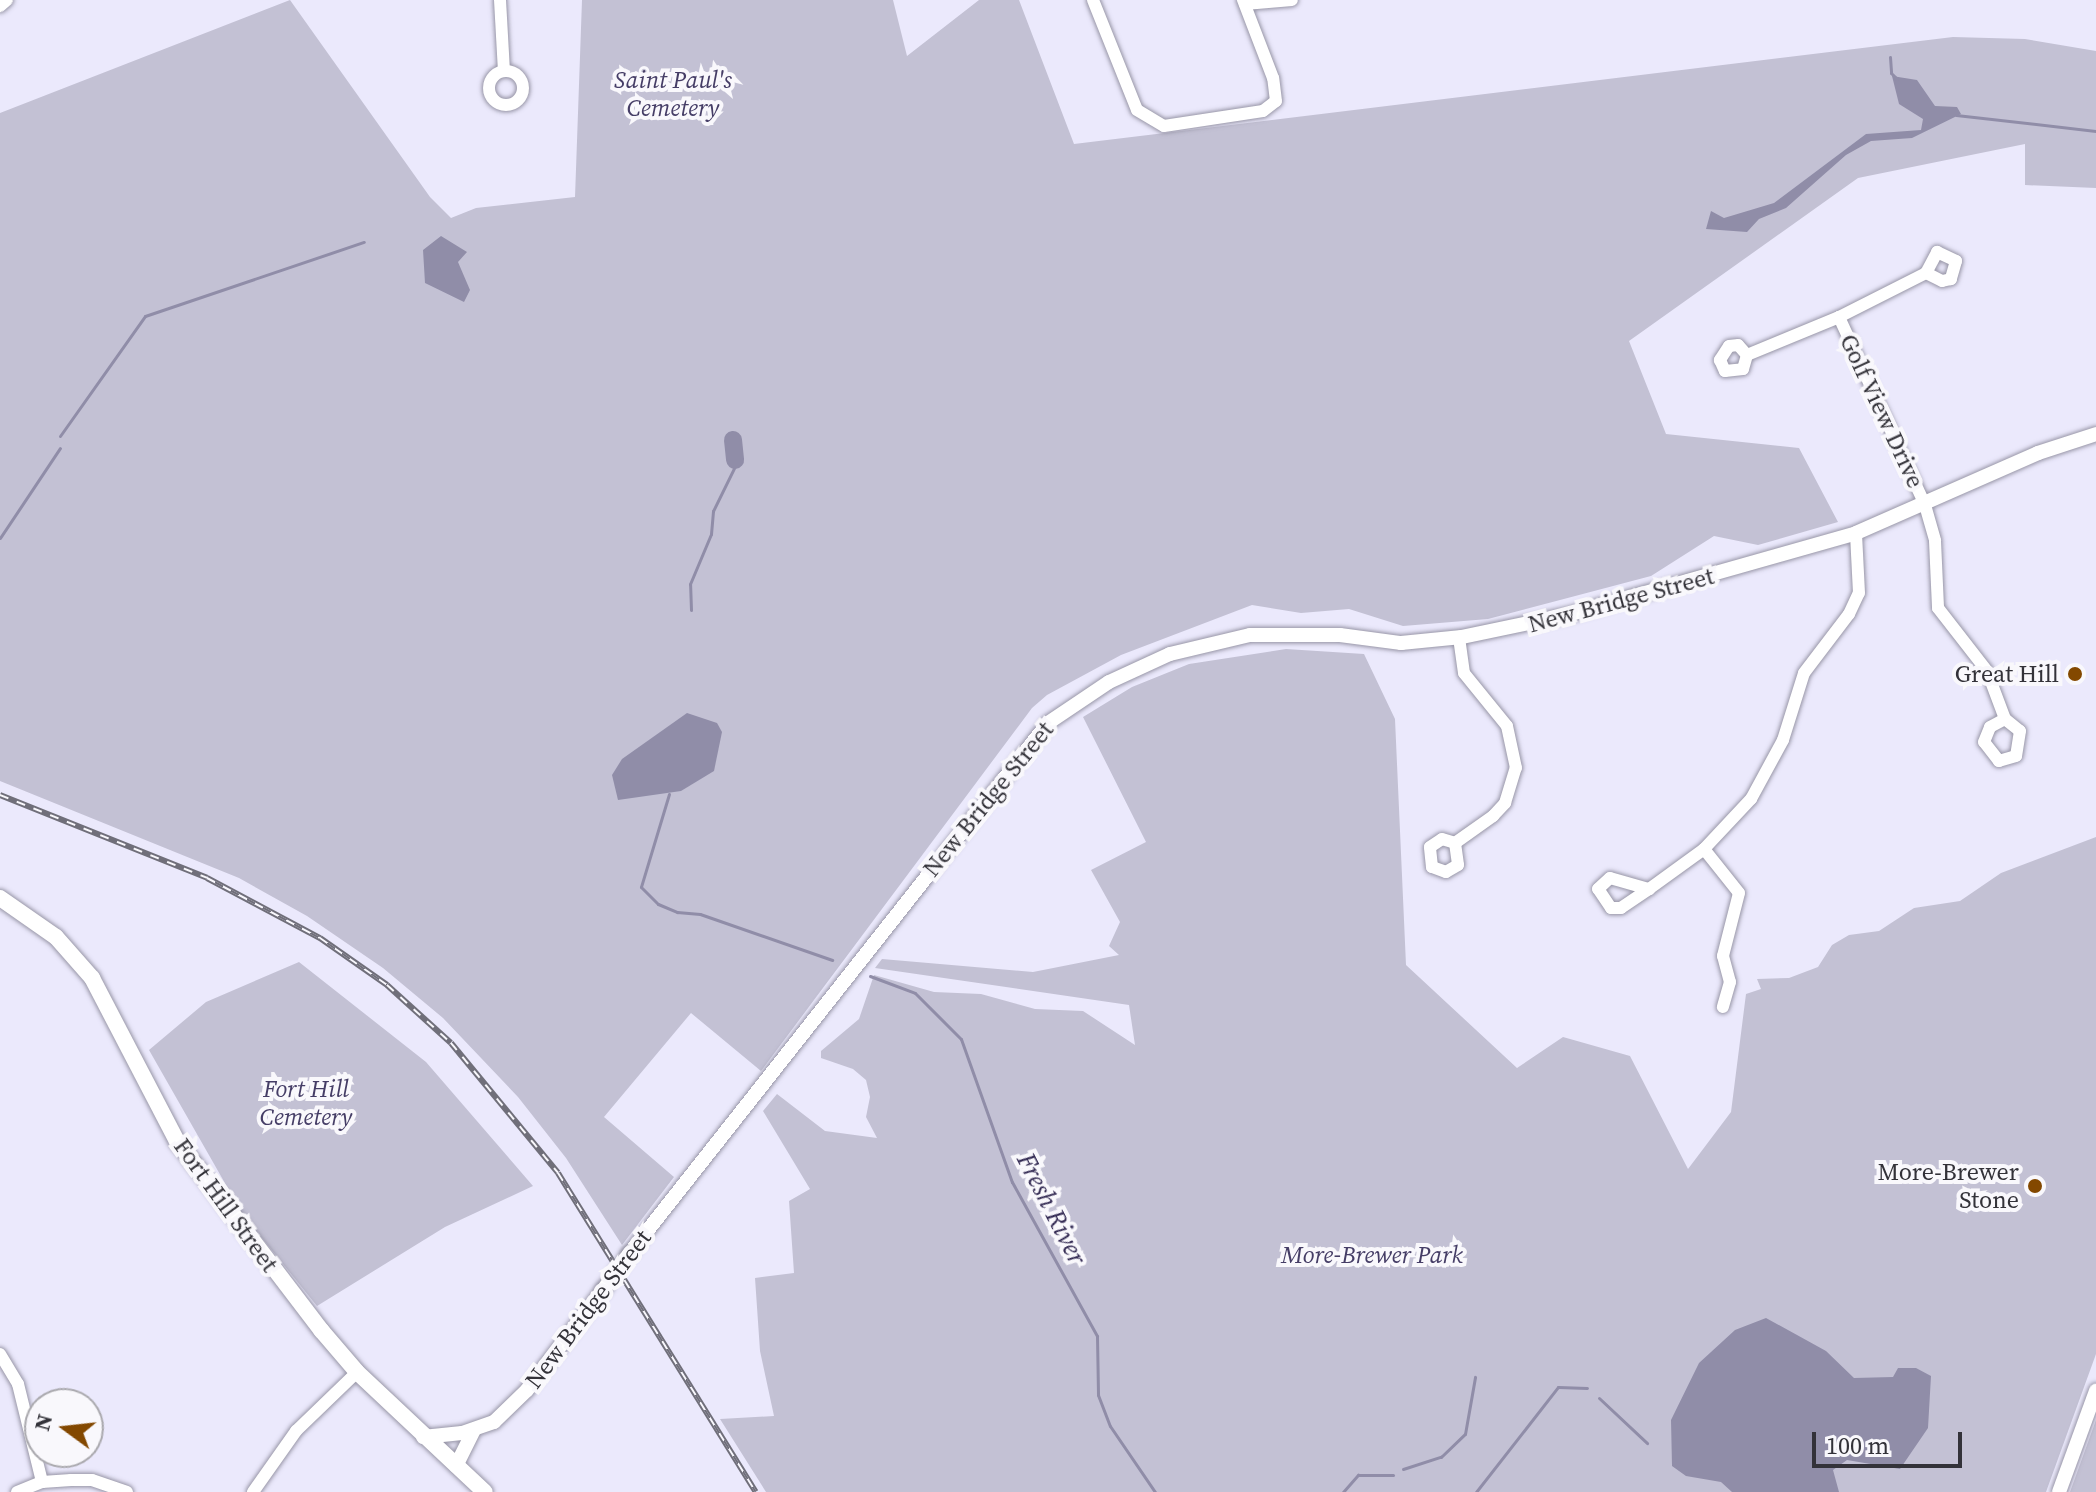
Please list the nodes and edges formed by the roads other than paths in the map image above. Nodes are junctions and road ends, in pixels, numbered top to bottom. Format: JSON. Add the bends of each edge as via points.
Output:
{"nodes":[{"id":1,"x":7,"y":0,"type":"edge"},
{"id":2,"x":500,"y":0,"type":"edge"},
{"id":3,"x":1093,"y":0,"type":"edge"},
{"id":4,"x":1292,"y":0,"type":"edge"},
{"id":5,"x":1244,"y":2,"type":"edge"},
{"id":6,"x":0,"y":6,"type":"edge"},
{"id":7,"x":504,"y":71,"type":"dead end"},
{"id":8,"x":1926,"y":273,"type":"dead end"},
{"id":9,"x":1839,"y":317,"type":"junction"},
{"id":10,"x":1747,"y":355,"type":"dead end"},
{"id":11,"x":2096,"y":434,"type":"edge"},
{"id":12,"x":1925,"y":505,"type":"junction"},
{"id":13,"x":1856,"y":533,"type":"junction"},
{"id":14,"x":1459,"y":638,"type":"junction"},
{"id":15,"x":2005,"y":719,"type":"dead end"},
{"id":16,"x":1455,"y":843,"type":"dead end"},
{"id":17,"x":1704,"y":849,"type":"junction"},
{"id":18,"x":1649,"y":889,"type":"dead end"},
{"id":19,"x":0,"y":898,"type":"edge"},
{"id":20,"x":1723,"y":1007,"type":"dead end"},
{"id":21,"x":0,"y":1354,"type":"edge"},
{"id":22,"x":357,"y":1372,"type":"junction"},
{"id":23,"x":2096,"y":1391,"type":"edge"},
{"id":24,"x":474,"y":1430,"type":"junction"},
{"id":25,"x":423,"y":1437,"type":"junction"},
{"id":26,"x":456,"y":1466,"type":"junction"},
{"id":27,"x":42,"y":1482,"type":"junction"},
{"id":28,"x":17,"y":1492,"type":"edge"},
{"id":29,"x":127,"y":1492,"type":"edge"},
{"id":30,"x":253,"y":1492,"type":"edge"},
{"id":31,"x":485,"y":1492,"type":"edge"},
{"id":32,"x":2059,"y":1492,"type":"edge"}],
"edges":[{"from":1,"to":6,"type":"street"},
{"from":2,"to":7,"type":"street"},
{"from":3,"to":5,"type":"street","via":[[1137,110],[1164,126],[1263,111],[1276,101],[1273,78]]},
{"from":4,"to":5,"type":"street"},
{"from":8,"to":9,"type":"street","name":"Golf View Drive"},
{"from":9,"to":10,"type":"street","name":"Golf View Drive"},
{"from":9,"to":12,"type":"street","name":"Golf View Drive"},
{"from":11,"to":12,"type":"street","name":"New Bridge Street","via":[[2038,453]]},
{"from":12,"to":13,"type":"street","name":"New Bridge Street"},
{"from":12,"to":15,"type":"street","name":"Golf View Drive","via":[[1935,541],[1938,608],[1987,671]]},
{"from":13,"to":14,"type":"street","name":"New Bridge Street","via":[[1567,615]]},
{"from":13,"to":17,"type":"street","via":[[1860,580],[1849,614],[1804,673],[1765,777]]},
{"from":14,"to":16,"type":"street","via":[[1464,673],[1507,726],[1516,768],[1505,803]]},
{"from":14,"to":24,"type":"street","name":"New Bridge Street","bridge":true,"via":[[1401,643],[1340,635],[1250,635],[1158,658],[1048,723],[527,1390],[494,1422]]},
{"from":17,"to":18,"type":"street"},
{"from":17,"to":20,"type":"street","via":[[1739,893],[1723,956],[1730,982]]},
{"from":19,"to":22,"type":"main road","name":"Fort Hill Street","via":[[56,937],[92,978],[177,1141]]},
{"from":21,"to":27,"type":"street","via":[[18,1384]]},
{"from":22,"to":25,"type":"main road","name":"Fort Hill Street"},
{"from":22,"to":30,"type":"street","via":[[296,1431]]},
{"from":23,"to":32,"type":"street"},
{"from":24,"to":25,"type":"street","name":"New Bridge Street"},
{"from":24,"to":26,"type":"street"},
{"from":25,"to":26,"type":"main road","name":"Fort Hill Street"},
{"from":26,"to":31,"type":"main road","name":"Fort Hill Street"},
{"from":27,"to":28,"type":"street"},
{"from":27,"to":29,"type":"street","via":[[92,1480]]}]}
